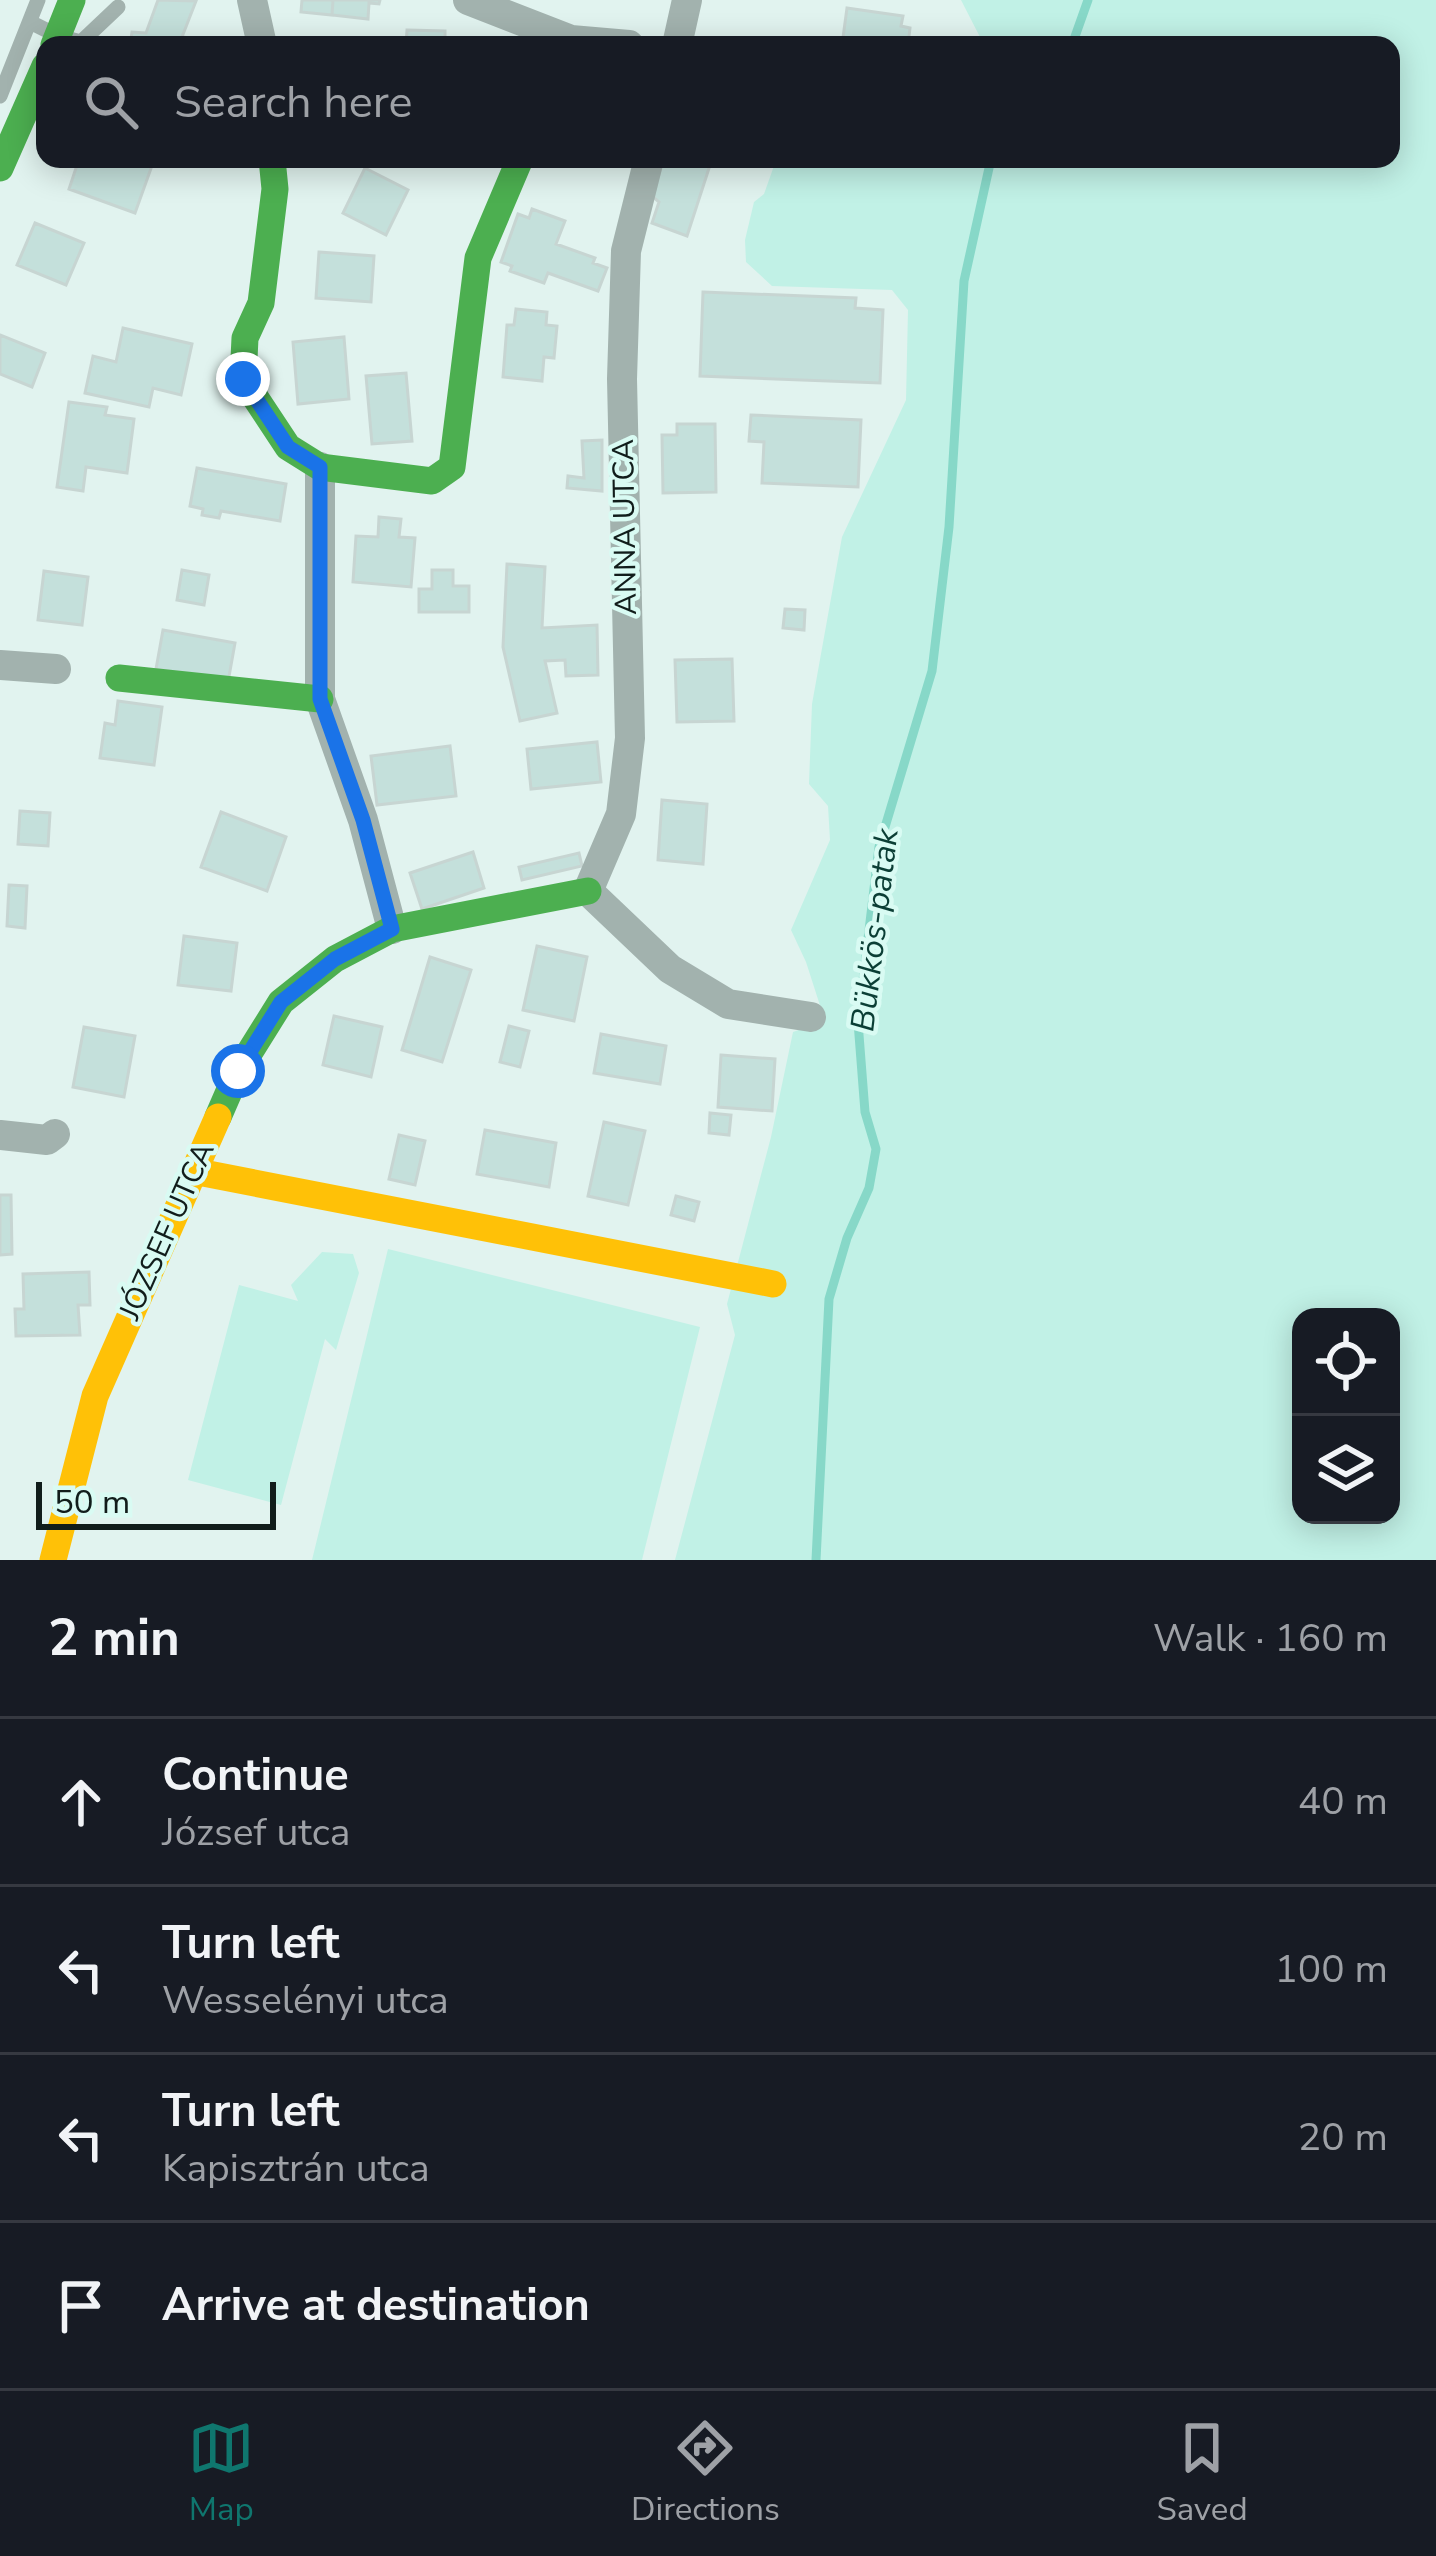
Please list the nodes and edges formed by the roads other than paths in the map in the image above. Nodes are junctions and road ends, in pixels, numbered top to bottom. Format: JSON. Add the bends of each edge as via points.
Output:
{"nodes":[{"id":1,"x":38,"y":0,"type":"edge"},
{"id":2,"x":72,"y":0,"type":"edge"},
{"id":3,"x":252,"y":0,"type":"edge"},
{"id":4,"x":468,"y":0,"type":"edge"},
{"id":5,"x":687,"y":0,"type":"edge"},
{"id":6,"x":118,"y":7,"type":"dead end"},
{"id":7,"x":30,"y":22,"type":"junction"},
{"id":8,"x":49,"y":36,"type":"edge"},
{"id":9,"x":58,"y":36,"type":"edge"},
{"id":10,"x":87,"y":36,"type":"edge"},
{"id":11,"x":260,"y":36,"type":"edge"},
{"id":12,"x":553,"y":36,"type":"edge"},
{"id":13,"x":679,"y":36,"type":"edge"},
{"id":14,"x":36,"y":86,"type":"edge"},
{"id":15,"x":0,"y":96,"type":"edge"},
{"id":16,"x":0,"y":168,"type":"edge"},
{"id":17,"x":273,"y":168,"type":"edge"},
{"id":18,"x":516,"y":168,"type":"edge"},
{"id":19,"x":647,"y":168,"type":"edge"},
{"id":20,"x":320,"y":467,"type":"junction"},
{"id":21,"x":0,"y":665,"type":"edge"},
{"id":22,"x":56,"y":669,"type":"dead end"},
{"id":23,"x":119,"y":678,"type":"dead end"},
{"id":24,"x":320,"y":699,"type":"junction"},
{"id":25,"x":588,"y":891,"type":"junction"},
{"id":26,"x":392,"y":929,"type":"junction"},
{"id":27,"x":811,"y":1017,"type":"dead end"},
{"id":28,"x":55,"y":1134,"type":"dead end"},
{"id":29,"x":0,"y":1135,"type":"edge"},
{"id":30,"x":193,"y":1171,"type":"junction"},
{"id":31,"x":773,"y":1284,"type":"dead end"},
{"id":32,"x":53,"y":1560,"type":"edge"}],
"edges":[{"from":1,"to":7,"type":"lane"},
{"from":2,"to":9,"type":"street"},
{"from":3,"to":11,"type":"street"},
{"from":4,"to":12,"type":"street"},
{"from":5,"to":13,"type":"street"},
{"from":6,"to":10,"type":"lane"},
{"from":7,"to":8,"type":"lane"},
{"from":7,"to":15,"type":"lane"},
{"from":14,"to":16,"type":"street"},
{"from":17,"to":20,"type":"street","via":[[261,303],[245,338],[243,379],[288,447]]},
{"from":18,"to":20,"type":"street","via":[[478,258],[452,467],[432,481]]},
{"from":19,"to":25,"type":"street","name":"ANNA UTCA","via":[[624,293],[630,738],[621,814]]},
{"from":20,"to":24,"type":"street"},
{"from":21,"to":22,"type":"street"},
{"from":23,"to":24,"type":"street"},
{"from":24,"to":26,"type":"street"},
{"from":25,"to":26,"type":"street","name":"JÓZSEF UTCA"},
{"from":25,"to":27,"type":"street","via":[[670,968],[728,1004]]},
{"from":26,"to":30,"type":"street","name":"JÓZSEF UTCA","via":[[335,959],[281,1002],[238,1071]]},
{"from":28,"to":29,"type":"street"},
{"from":30,"to":31,"type":"street"},
{"from":30,"to":32,"type":"street","name":"JÓZSEF UTCA","via":[[95,1396]]}]}
